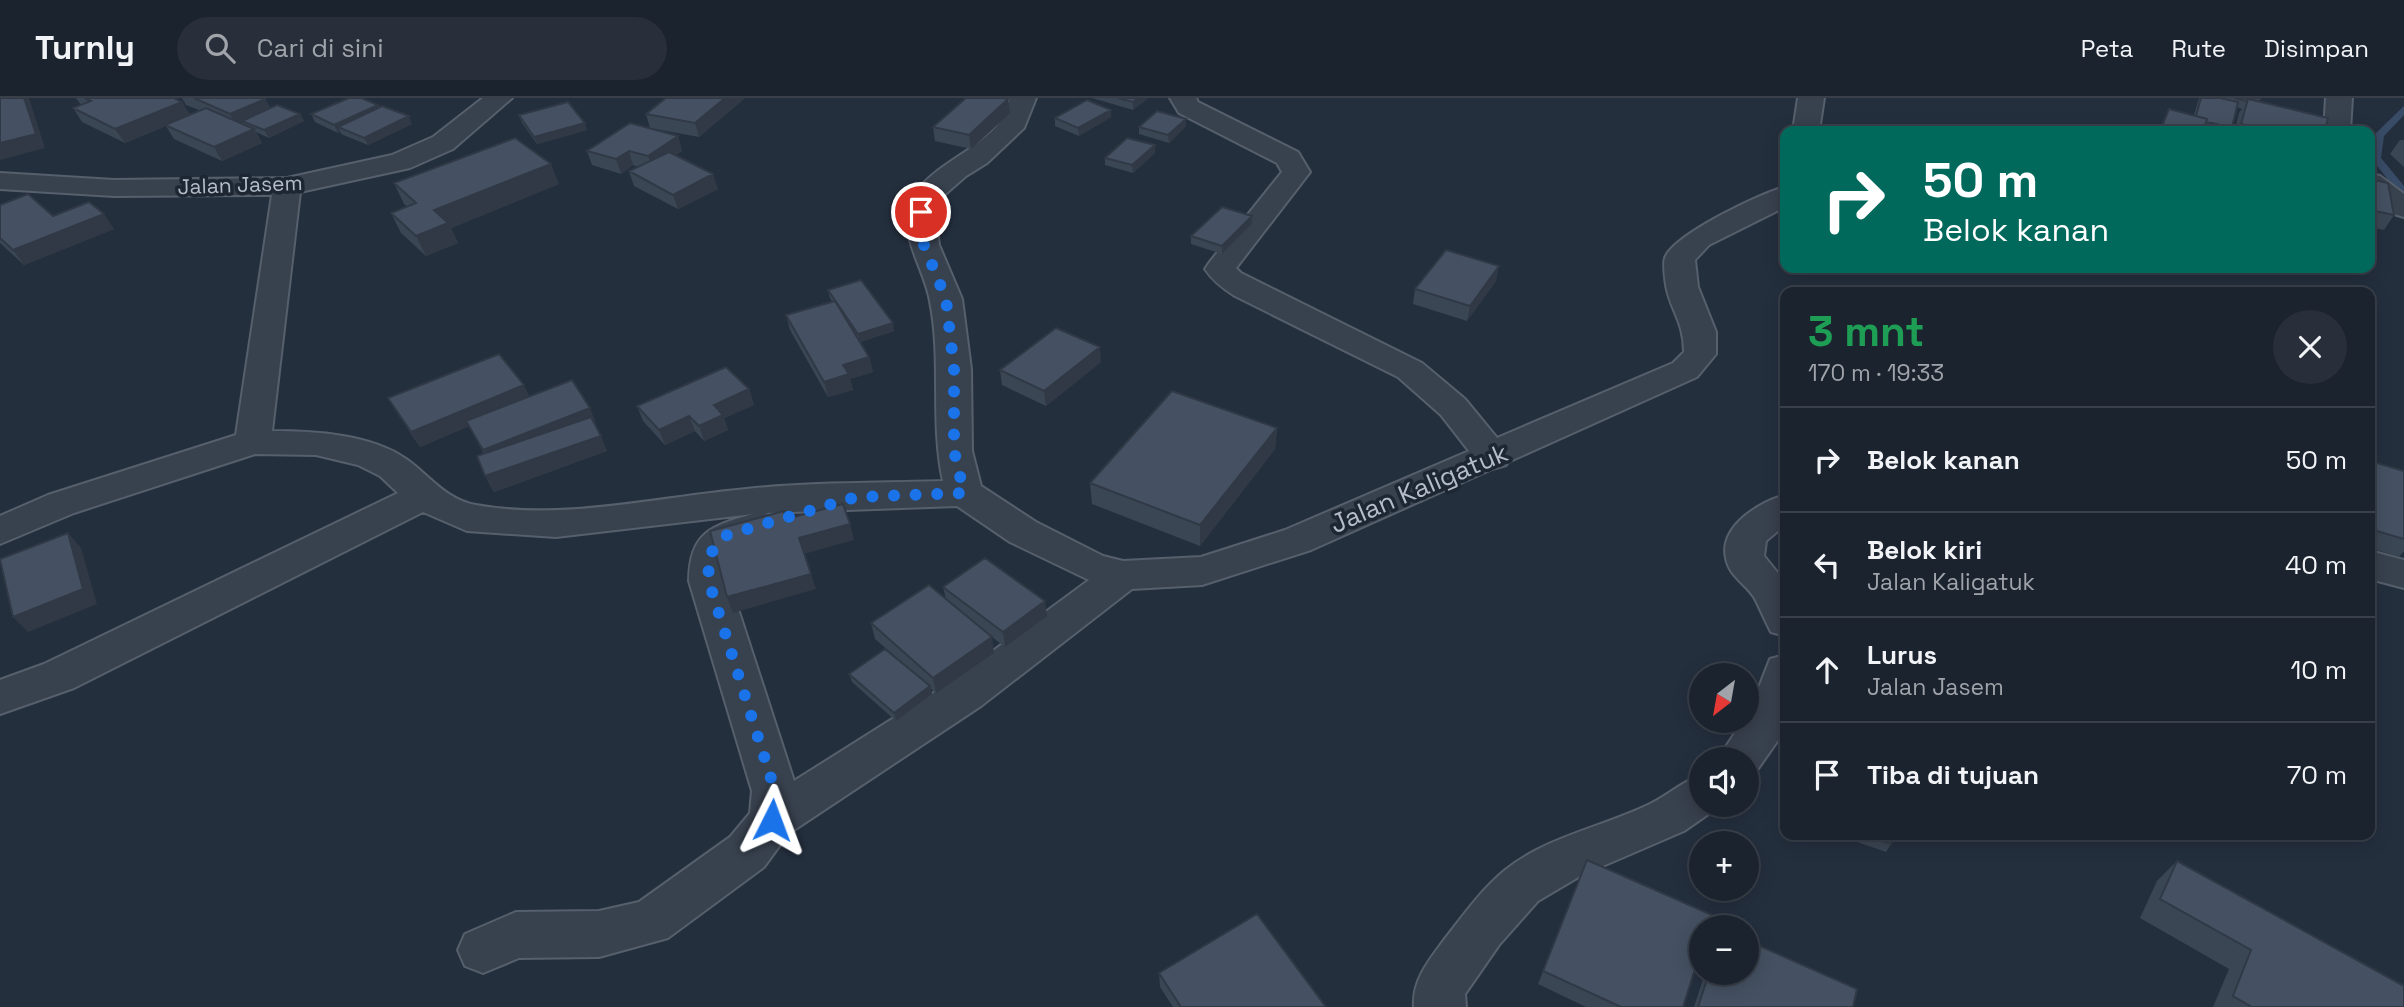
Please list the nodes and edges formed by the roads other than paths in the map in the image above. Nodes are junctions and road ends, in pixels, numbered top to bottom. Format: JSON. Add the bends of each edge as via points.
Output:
{"nodes":[{"id":1,"x":499,"y":98,"type":"edge"},
{"id":2,"x":1023,"y":98,"type":"edge"},
{"id":3,"x":1183,"y":98,"type":"edge"},
{"id":4,"x":1811,"y":98,"type":"edge"},
{"id":5,"x":2339,"y":98,"type":"edge"},
{"id":6,"x":1807,"y":126,"type":"edge"},
{"id":7,"x":2337,"y":126,"type":"edge"},
{"id":8,"x":0,"y":181,"type":"edge"},
{"id":9,"x":287,"y":186,"type":"junction"},
{"id":10,"x":2375,"y":186,"type":"edge"},
{"id":11,"x":1780,"y":198,"type":"edge"},
{"id":12,"x":2404,"y":208,"type":"edge"},
{"id":13,"x":253,"y":442,"type":"junction"},
{"id":14,"x":1493,"y":457,"type":"junction"},
{"id":15,"x":964,"y":493,"type":"junction"},
{"id":16,"x":423,"y":496,"type":"junction"},
{"id":17,"x":856,"y":497,"type":"junction"},
{"id":18,"x":1780,"y":510,"type":"edge"},
{"id":19,"x":0,"y":531,"type":"edge"},
{"id":20,"x":2375,"y":566,"type":"edge"},
{"id":21,"x":2404,"y":574,"type":"edge"},
{"id":22,"x":1123,"y":575,"type":"junction"},
{"id":23,"x":1780,"y":612,"type":"edge"},
{"id":24,"x":1780,"y":688,"type":"edge"},
{"id":25,"x":0,"y":698,"type":"edge"},
{"id":26,"x":1748,"y":747,"type":"edge"},
{"id":27,"x":1689,"y":802,"type":"edge"},
{"id":28,"x":772,"y":820,"type":"junction"},
{"id":29,"x":483,"y":950,"type":"dead end"},
{"id":30,"x":1440,"y":1007,"type":"edge"}],
"edges":[{"from":1,"to":9,"type":"street","name":"Jalan Jasem","via":[[443,143],[400,162]]},
{"from":2,"to":15,"type":"street","via":[[1015,122],[930,193],[921,212],[924,245],[946,299],[954,369],[954,451]]},
{"from":3,"to":14,"type":"street","via":[[1188,107],[1288,158],[1296,172],[1220,269],[1246,289],[1410,370],[1453,407]]},
{"from":4,"to":6,"type":"street"},
{"from":5,"to":7,"type":"street"},
{"from":8,"to":9,"type":"street","name":"Jalan Jasem","via":[[114,188]]},
{"from":9,"to":13,"type":"street"},
{"from":10,"to":12,"type":"street"},
{"from":11,"to":14,"type":"street","name":"Jalan Kaligatuk","via":[[1698,239],[1680,258],[1682,287],[1700,332],[1700,354],[1685,370]]},
{"from":13,"to":16,"type":"street","via":[[316,443],[369,455],[393,467]]},
{"from":13,"to":19,"type":"street","via":[[61,504]]},
{"from":14,"to":22,"type":"street","name":"Jalan Kaligatuk","via":[[1298,540],[1238,560],[1202,571]]},
{"from":15,"to":17,"type":"street"},
{"from":15,"to":22,"type":"street","name":"Jalan Kaligatuk","via":[[1023,532],[1093,567]]},
{"from":16,"to":17,"type":"street","via":[[467,518],[556,524],[749,501]]},
{"from":16,"to":25,"type":"street","via":[[59,676]]},
{"from":17,"to":28,"type":"street","via":[[727,535],[708,556],[709,582],[775,791]]},
{"from":18,"to":23,"type":"street","via":[[1746,539],[1743,554]]},
{"from":20,"to":21,"type":"street"},
{"from":22,"to":28,"type":"street","via":[[966,694]]},
{"from":24,"to":26,"type":"street","via":[[1773,713]]},
{"from":27,"to":30,"type":"street","via":[[1668,817],[1565,860],[1521,886],[1443,983]]},
{"from":28,"to":29,"type":"street","via":[[747,852],[651,922],[598,934],[516,934]]}]}
